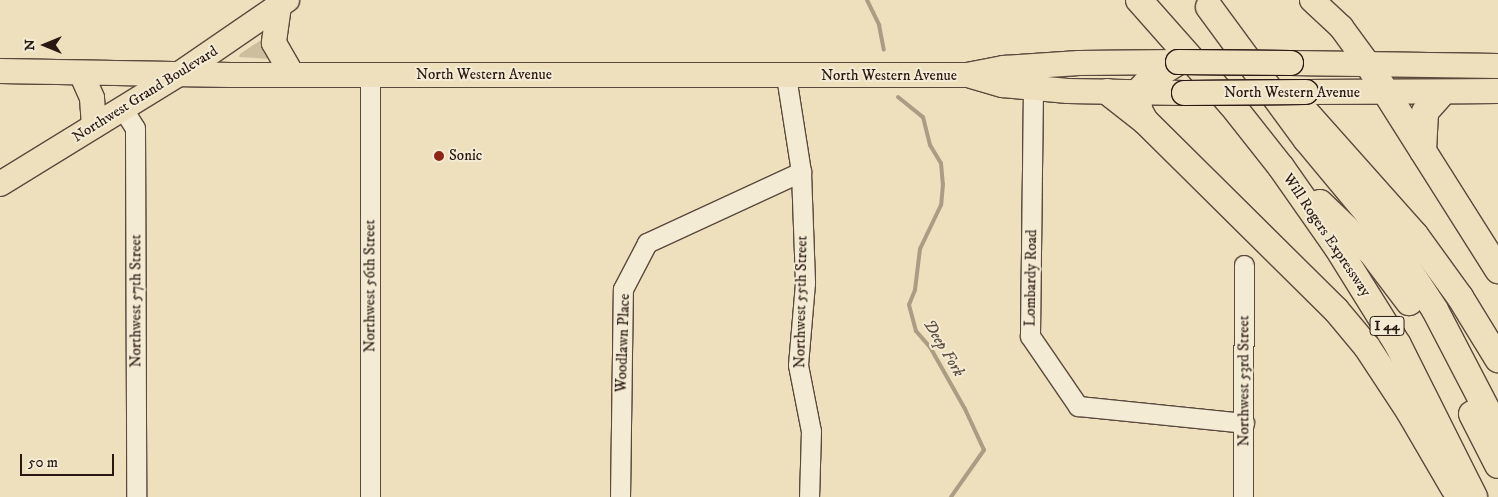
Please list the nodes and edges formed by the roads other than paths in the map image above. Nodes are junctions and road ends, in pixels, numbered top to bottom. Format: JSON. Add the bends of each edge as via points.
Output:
{"nodes":[{"id":1,"x":1139,"y":0,"type":"edge"},
{"id":2,"x":283,"y":3,"type":"edge"},
{"id":3,"x":1206,"y":3,"type":"edge"},
{"id":4,"x":1326,"y":14,"type":"edge"},
{"id":5,"x":1341,"y":64,"type":"junction"},
{"id":6,"x":1368,"y":64,"type":"junction"},
{"id":7,"x":1167,"y":65,"type":"junction"},
{"id":8,"x":1498,"y":66,"type":"edge"},
{"id":9,"x":0,"y":71,"type":"edge"},
{"id":10,"x":81,"y":73,"type":"junction"},
{"id":11,"x":179,"y":74,"type":"junction"},
{"id":12,"x":292,"y":74,"type":"junction"},
{"id":13,"x":370,"y":74,"type":"junction"},
{"id":14,"x":967,"y":75,"type":"junction"},
{"id":15,"x":786,"y":76,"type":"junction"},
{"id":16,"x":1308,"y":80,"type":"junction"},
{"id":17,"x":1033,"y":88,"type":"junction"},
{"id":18,"x":1498,"y":91,"type":"edge"},
{"id":19,"x":1108,"y":92,"type":"junction"},
{"id":20,"x":1138,"y":92,"type":"junction"},
{"id":21,"x":1387,"y":92,"type":"junction"},
{"id":22,"x":1442,"y":93,"type":"junction"},
{"id":23,"x":123,"y":109,"type":"junction"},
{"id":24,"x":1145,"y":121,"type":"junction"},
{"id":25,"x":94,"y":126,"type":"junction"},
{"id":26,"x":1423,"y":151,"type":"junction"},
{"id":27,"x":1281,"y":167,"type":"junction"},
{"id":28,"x":801,"y":172,"type":"junction"},
{"id":29,"x":0,"y":184,"type":"edge"},
{"id":30,"x":1244,"y":265,"type":"dead end"},
{"id":31,"x":1498,"y":270,"type":"edge"},
{"id":32,"x":1498,"y":359,"type":"edge"},
{"id":33,"x":1244,"y":423,"type":"junction"},
{"id":34,"x":1498,"y":431,"type":"edge"},
{"id":35,"x":1498,"y":465,"type":"edge"},
{"id":36,"x":136,"y":497,"type":"edge"},
{"id":37,"x":370,"y":497,"type":"edge"},
{"id":38,"x":620,"y":497,"type":"edge"},
{"id":39,"x":809,"y":497,"type":"edge"},
{"id":40,"x":1243,"y":497,"type":"edge"},
{"id":41,"x":1459,"y":497,"type":"edge"},
{"id":42,"x":1474,"y":497,"type":"edge"}],
"edges":[{"from":1,"to":27,"type":"highway","name":"Will Rogers Expressway","number":"I 44","via":[[1232,105]]},
{"from":2,"to":11,"type":"main road","name":"Northwest Grand Boulevard"},
{"from":2,"to":12,"type":"main road","via":[[274,43]]},
{"from":3,"to":32,"type":"highway","via":[[1357,166],[1415,234],[1460,297]]},
{"from":3,"to":34,"type":"highway","via":[[1306,139],[1371,217],[1407,267],[1435,310]]},
{"from":4,"to":5,"type":"main road","via":[[1344,53]]},
{"from":4,"to":6,"type":"main road"},
{"from":4,"to":16,"type":"main road","via":[[1330,45]]},
{"from":5,"to":6,"type":"main road","name":"North Western Avenue"},
{"from":5,"to":16,"type":"main road","name":"North Western Avenue"},
{"from":6,"to":8,"type":"main road","name":"North Western Avenue"},
{"from":6,"to":21,"type":"highway"},
{"from":7,"to":14,"type":"main road","name":"North Western Avenue","via":[[1003,68]]},
{"from":7,"to":16,"type":"main road","name":"North Western Avenue","bridge":true},
{"from":7,"to":20,"type":"highway"},
{"from":9,"to":10,"type":"main road","name":"North Western Avenue"},
{"from":10,"to":11,"type":"main road","name":"North Western Avenue"},
{"from":10,"to":25,"type":"main road","via":[[92,98]]},
{"from":11,"to":12,"type":"main road","name":"North Western Avenue"},
{"from":11,"to":23,"type":"main road","name":"Northwest Grand Boulevard"},
{"from":12,"to":13,"type":"main road","name":"North Western Avenue"},
{"from":13,"to":15,"type":"main road","name":"North Western Avenue"},
{"from":13,"to":37,"type":"street","name":"Northwest 56th Street"},
{"from":14,"to":15,"type":"main road","name":"North Western Avenue"},
{"from":14,"to":17,"type":"main road","name":"North Western Avenue","via":[[1003,85]]},
{"from":15,"to":28,"type":"street","name":"Northwest 55th Street"},
{"from":16,"to":20,"type":"main road","name":"North Western Avenue","bridge":true,"via":[[1184,92]]},
{"from":16,"to":21,"type":"main road","name":"North Western Avenue"},
{"from":17,"to":19,"type":"main road","name":"North Western Avenue"},
{"from":17,"to":33,"type":"street","name":"Lombardy Road","via":[[1030,336],[1078,406]]},
{"from":18,"to":22,"type":"main road","name":"North Western Avenue"},
{"from":19,"to":20,"type":"main road","name":"North Western Avenue"},
{"from":19,"to":24,"type":"highway"},
{"from":20,"to":24,"type":"highway","via":[[1139,110]]},
{"from":21,"to":22,"type":"main road","name":"North Western Avenue"},
{"from":21,"to":26,"type":"highway"},
{"from":22,"to":26,"type":"highway","via":[[1425,112]]},
{"from":23,"to":25,"type":"main road","name":"Northwest Grand Boulevard"},
{"from":23,"to":36,"type":"street","name":"Northwest 57th Street","via":[[135,128]]},
{"from":24,"to":41,"type":"highway","via":[[1336,310],[1409,410]]},
{"from":25,"to":29,"type":"main road","name":"Northwest Grand Boulevard"},
{"from":26,"to":31,"type":"highway"},
{"from":27,"to":35,"type":"highway","via":[[1371,252],[1391,276],[1450,371]]},
{"from":27,"to":42,"type":"highway","name":"Will Rogers Expressway","number":"I 44","via":[[1398,345]]},
{"from":28,"to":38,"type":"street","name":"Woodlawn Place","via":[[647,243],[623,289]]},
{"from":28,"to":39,"type":"street","name":"Northwest 55th Street","via":[[805,283],[798,366],[811,431]]},
{"from":30,"to":33,"type":"street","name":"Northwest 53rd Street"},
{"from":33,"to":40,"type":"street","name":"Northwest 53rd Street"}]}
